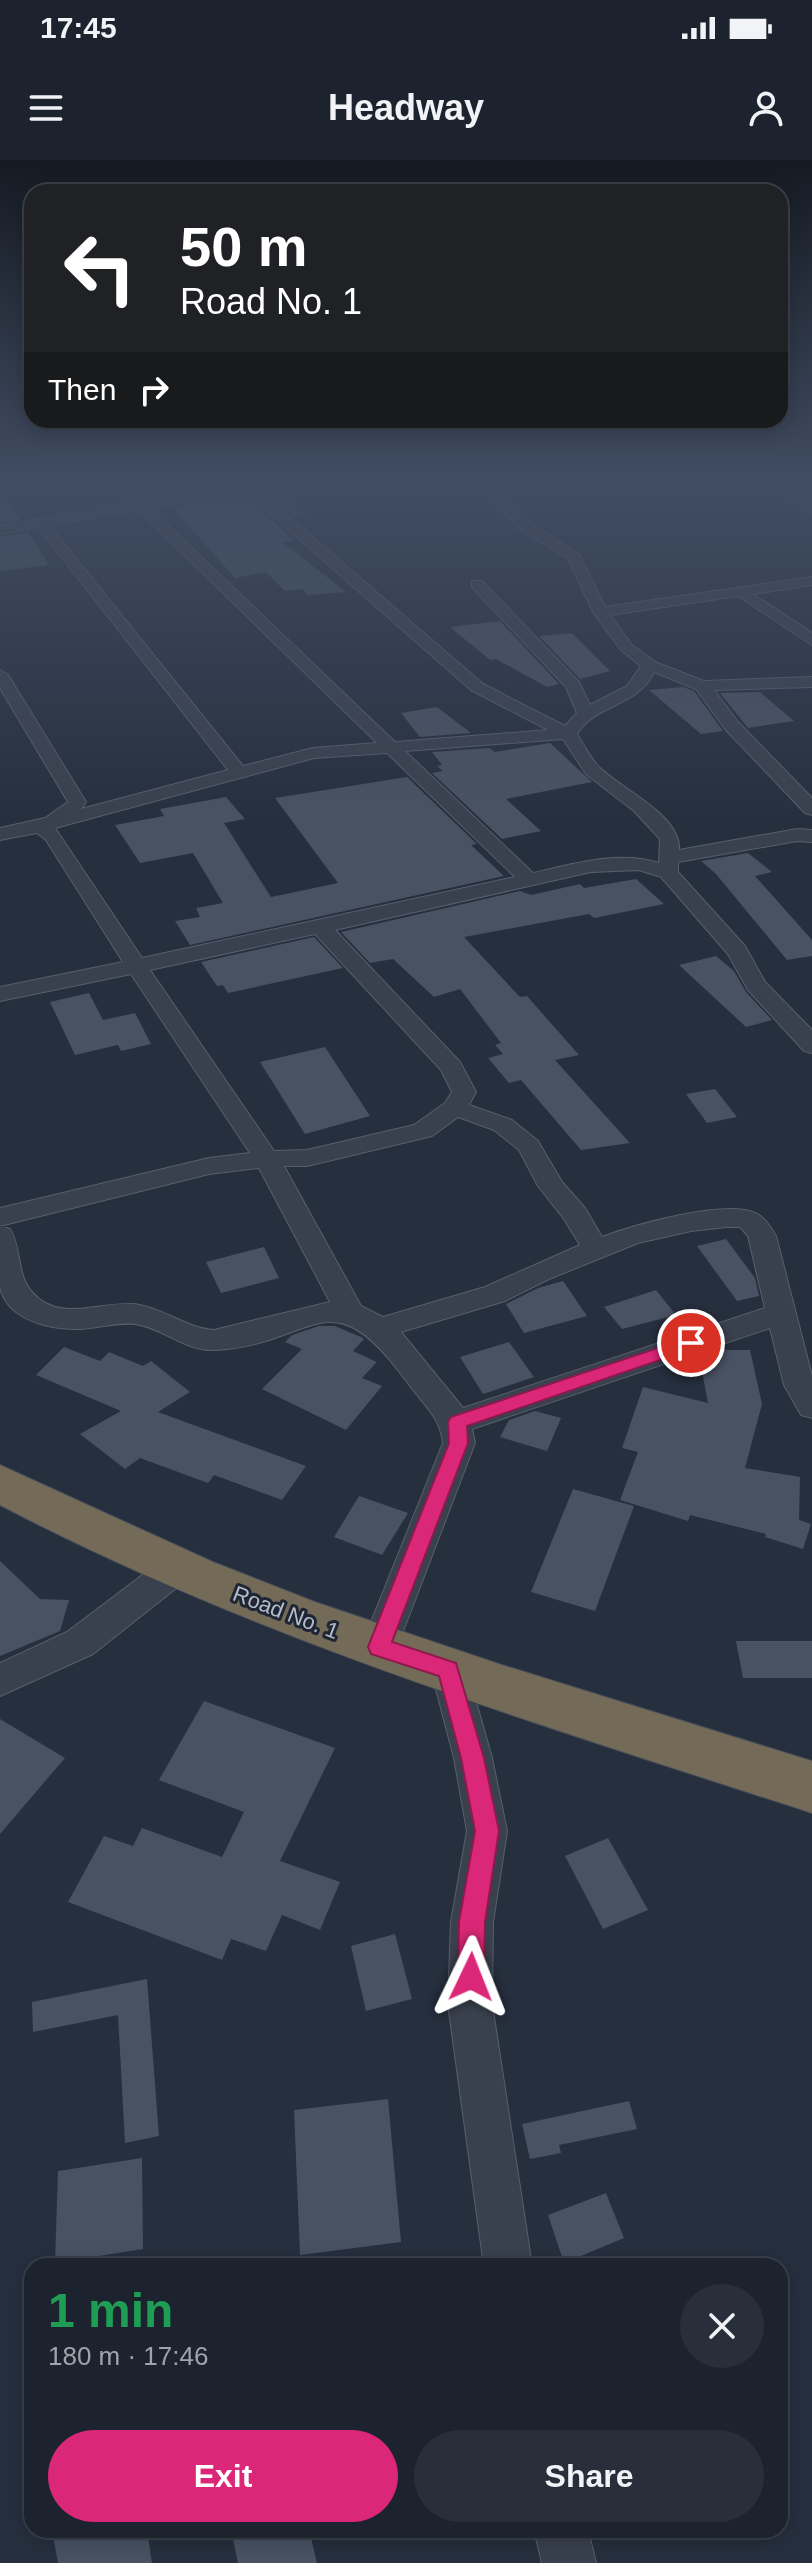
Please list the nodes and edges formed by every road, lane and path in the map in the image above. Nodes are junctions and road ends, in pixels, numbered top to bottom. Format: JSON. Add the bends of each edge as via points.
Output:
{"nodes":[{"id":1,"x":99,"y":596,"type":"edge"},
{"id":2,"x":235,"y":596,"type":"edge"},
{"id":3,"x":373,"y":596,"type":"edge"},
{"id":4,"x":489,"y":596,"type":"edge"},
{"id":5,"x":593,"y":596,"type":"edge"},
{"id":6,"x":712,"y":596,"type":"edge"},
{"id":7,"x":747,"y":596,"type":"edge"},
{"id":8,"x":600,"y":612,"type":"junction"},
{"id":9,"x":812,"y":640,"type":"edge"},
{"id":10,"x":649,"y":665,"type":"junction"},
{"id":11,"x":0,"y":675,"type":"edge"},
{"id":12,"x":812,"y":682,"type":"edge"},
{"id":13,"x":702,"y":686,"type":"junction"},
{"id":14,"x":585,"y":713,"type":"junction"},
{"id":15,"x":568,"y":734,"type":"junction"},
{"id":16,"x":393,"y":747,"type":"junction"},
{"id":17,"x":239,"y":773,"type":"junction"},
{"id":18,"x":812,"y":809,"type":"edge"},
{"id":19,"x":47,"y":825,"type":"junction"},
{"id":20,"x":0,"y":834,"type":"edge"},
{"id":21,"x":812,"y":836,"type":"edge"},
{"id":22,"x":668,"y":865,"type":"junction"},
{"id":23,"x":529,"y":880,"type":"junction"},
{"id":24,"x":320,"y":927,"type":"junction"},
{"id":25,"x":137,"y":967,"type":"junction"},
{"id":26,"x":0,"y":994,"type":"edge"},
{"id":27,"x":812,"y":1046,"type":"edge"},
{"id":28,"x":455,"y":1108,"type":"junction"},
{"id":29,"x":267,"y":1159,"type":"junction"},
{"id":30,"x":0,"y":1217,"type":"edge"},
{"id":31,"x":0,"y":1235,"type":"edge"},
{"id":32,"x":596,"y":1249,"type":"junction"},
{"id":33,"x":350,"y":1313,"type":"junction"},
{"id":34,"x":779,"y":1314,"type":"junction"},
{"id":35,"x":379,"y":1328,"type":"junction"},
{"id":36,"x":812,"y":1407,"type":"edge"},
{"id":37,"x":458,"y":1422,"type":"junction"},
{"id":38,"x":0,"y":1483,"type":"edge"},
{"id":39,"x":177,"y":1568,"type":"junction"},
{"id":40,"x":379,"y":1647,"type":"junction"},
{"id":41,"x":449,"y":1670,"type":"junction"},
{"id":42,"x":0,"y":1680,"type":"edge"},
{"id":43,"x":812,"y":1787,"type":"edge"},
{"id":44,"x":507,"y":2258,"type":"edge"},
{"id":45,"x":563,"y":2538,"type":"edge"},
{"id":46,"x":569,"y":2563,"type":"edge"}],
"edges":[{"from":1,"to":17,"type":"street"},
{"from":2,"to":16,"type":"street"},
{"from":3,"to":15,"type":"street","via":[[477,687]]},
{"from":4,"to":14,"type":"street","via":[[573,685]]},
{"from":5,"to":8,"type":"street"},
{"from":6,"to":8,"type":"street"},
{"from":7,"to":9,"type":"street"},
{"from":8,"to":10,"type":"street","via":[[626,647]]},
{"from":10,"to":13,"type":"street"},
{"from":10,"to":14,"type":"street","via":[[631,691]]},
{"from":11,"to":19,"type":"street","via":[[77,802]]},
{"from":12,"to":13,"type":"street"},
{"from":13,"to":18,"type":"street","via":[[732,726]]},
{"from":14,"to":15,"type":"street","via":[[573,721]]},
{"from":15,"to":16,"type":"street"},
{"from":15,"to":22,"type":"street","via":[[592,770],[641,807],[670,838]]},
{"from":16,"to":17,"type":"street","via":[[313,753]]},
{"from":16,"to":23,"type":"street"},
{"from":17,"to":19,"type":"street"},
{"from":19,"to":20,"type":"street"},
{"from":19,"to":25,"type":"street"},
{"from":21,"to":22,"type":"street"},
{"from":22,"to":23,"type":"street","via":[[619,863]]},
{"from":22,"to":27,"type":"street","via":[[737,951],[756,985]]},
{"from":23,"to":24,"type":"street"},
{"from":24,"to":25,"type":"street"},
{"from":24,"to":28,"type":"street","via":[[452,1067],[464,1092]]},
{"from":25,"to":26,"type":"street"},
{"from":25,"to":29,"type":"street"},
{"from":28,"to":29,"type":"street","via":[[423,1131],[307,1158]]},
{"from":28,"to":32,"type":"street","via":[[503,1125],[529,1146]]},
{"from":29,"to":30,"type":"street","via":[[140,1181]]},
{"from":29,"to":33,"type":"street"},
{"from":31,"to":33,"type":"street","via":[[4,1268],[18,1299],[41,1314],[77,1320],[124,1313],[144,1316],[191,1338],[215,1340]]},
{"from":32,"to":34,"type":"street","via":[[691,1222],[746,1219],[762,1236]]},
{"from":32,"to":35,"type":"street","via":[[495,1294]]},
{"from":33,"to":35,"type":"street"},
{"from":34,"to":36,"type":"street","via":[[799,1385]]},
{"from":34,"to":37,"type":"street"},
{"from":35,"to":37,"type":"street"},
{"from":37,"to":40,"type":"street","via":[[459,1443]]},
{"from":38,"to":39,"type":"highway","name":"Road No. 1"},
{"from":39,"to":40,"type":"highway","name":"Road No. 1"},
{"from":39,"to":42,"type":"street","via":[[80,1643]]},
{"from":40,"to":41,"type":"highway","name":"Road No. 1"},
{"from":41,"to":43,"type":"highway","name":"Road No. 1"},
{"from":41,"to":44,"type":"street","via":[[487,1831],[472,1922],[470,2004]]},
{"from":45,"to":46,"type":"street"}]}
